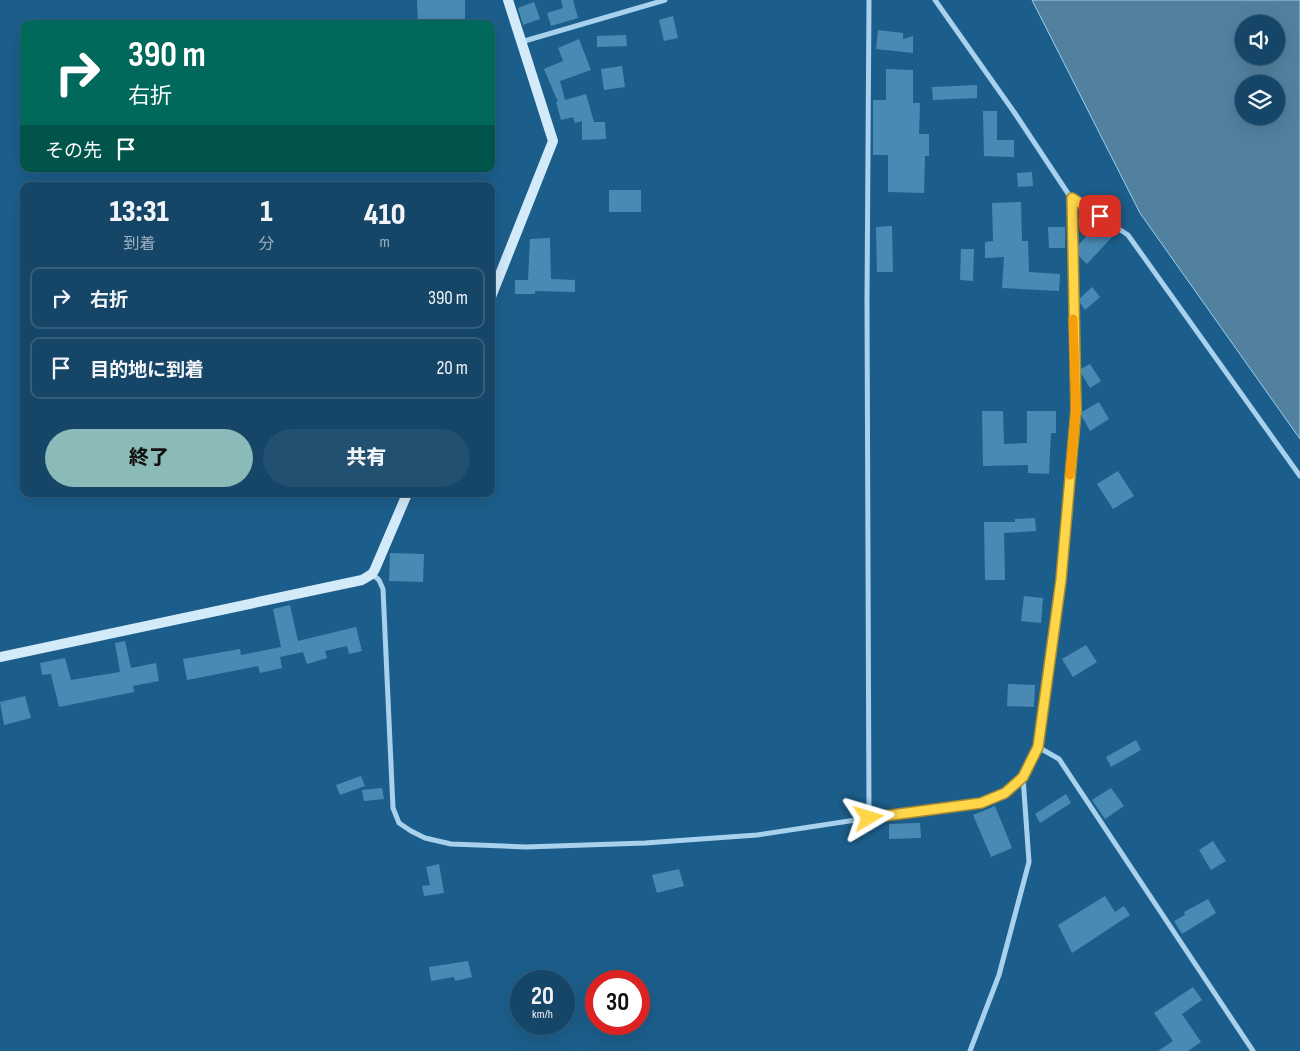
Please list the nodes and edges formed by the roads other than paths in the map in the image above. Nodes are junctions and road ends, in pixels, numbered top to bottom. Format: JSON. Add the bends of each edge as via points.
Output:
{"nodes":[{"id":1,"x":508,"y":0,"type":"edge"},
{"id":2,"x":665,"y":0,"type":"edge"},
{"id":3,"x":869,"y":0,"type":"edge"},
{"id":4,"x":935,"y":0,"type":"edge"},
{"id":5,"x":521,"y":42,"type":"junction"},
{"id":6,"x":1072,"y":198,"type":"junction"},
{"id":7,"x":495,"y":287,"type":"edge"},
{"id":8,"x":1300,"y":476,"type":"edge"},
{"id":9,"x":406,"y":497,"type":"edge"},
{"id":10,"x":372,"y":574,"type":"junction"},
{"id":11,"x":0,"y":657,"type":"edge"},
{"id":12,"x":1038,"y":747,"type":"junction"},
{"id":13,"x":1023,"y":777,"type":"junction"},
{"id":14,"x":869,"y":818,"type":"junction"},
{"id":15,"x":970,"y":1051,"type":"edge"},
{"id":16,"x":1253,"y":1051,"type":"edge"}],
"edges":[{"from":1,"to":5,"type":"street"},
{"from":2,"to":5,"type":"street"},
{"from":3,"to":14,"type":"street"},
{"from":4,"to":6,"type":"street"},
{"from":5,"to":7,"type":"street","via":[[553,141]]},
{"from":6,"to":8,"type":"street","via":[[1128,235]]},
{"from":6,"to":12,"type":"street","via":[[1076,410],[1061,580]]},
{"from":9,"to":10,"type":"street"},
{"from":10,"to":11,"type":"street","via":[[362,580]]},
{"from":10,"to":14,"type":"street","via":[[383,589],[393,808],[399,823],[425,838],[451,844],[526,847],[645,843],[757,835]]},
{"from":12,"to":13,"type":"street"},
{"from":12,"to":16,"type":"street","via":[[1059,759]]},
{"from":13,"to":14,"type":"street","via":[[1005,793],[981,803]]},
{"from":13,"to":15,"type":"street","via":[[1028,862],[999,976]]}]}
